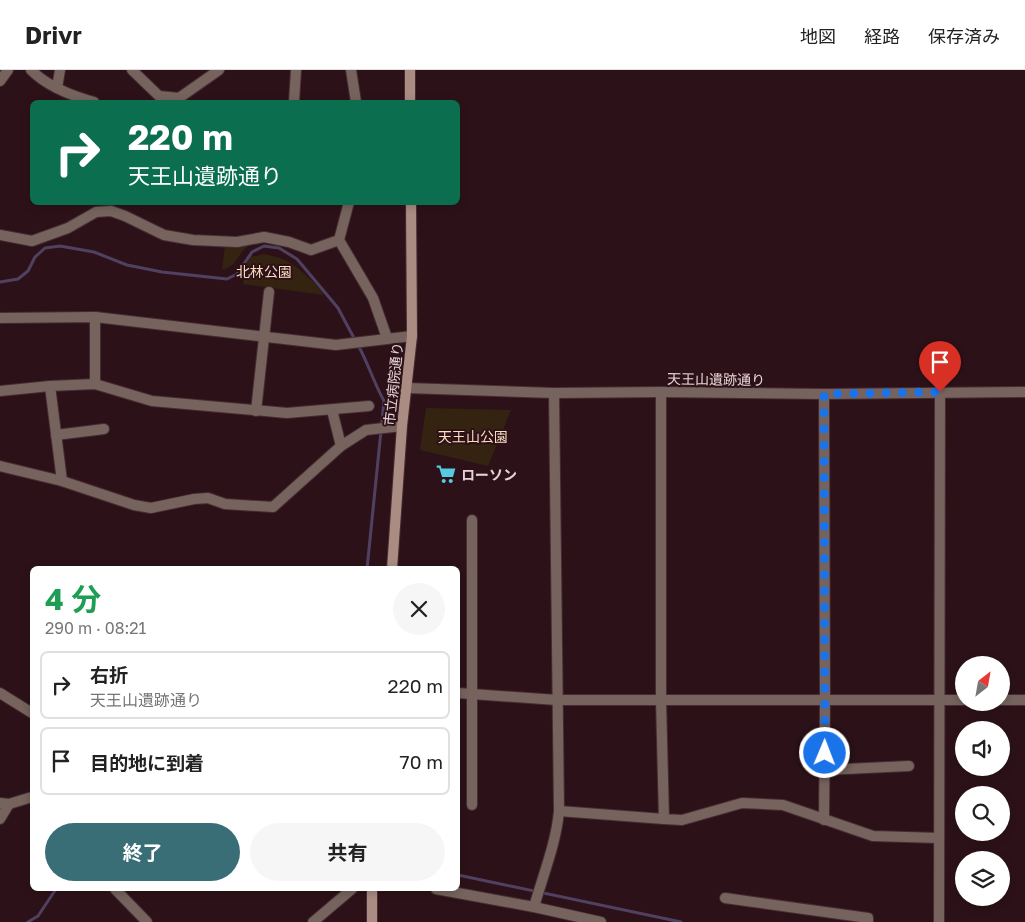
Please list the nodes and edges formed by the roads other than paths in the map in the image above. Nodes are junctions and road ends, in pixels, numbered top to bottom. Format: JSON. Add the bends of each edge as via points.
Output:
{"nodes":[{"id":1,"x":8,"y":70,"type":"edge"},
{"id":2,"x":31,"y":70,"type":"edge"},
{"id":3,"x":60,"y":70,"type":"edge"},
{"id":4,"x":132,"y":70,"type":"edge"},
{"id":5,"x":219,"y":70,"type":"edge"},
{"id":6,"x":296,"y":70,"type":"edge"},
{"id":7,"x":350,"y":70,"type":"edge"},
{"id":8,"x":410,"y":70,"type":"edge"},
{"id":9,"x":0,"y":81,"type":"edge"},
{"id":10,"x":57,"y":88,"type":"junction"},
{"id":11,"x":87,"y":100,"type":"edge"},
{"id":12,"x":177,"y":100,"type":"edge"},
{"id":13,"x":294,"y":100,"type":"edge"},
{"id":14,"x":356,"y":100,"type":"edge"},
{"id":15,"x":410,"y":100,"type":"edge"},
{"id":16,"x":348,"y":205,"type":"edge"},
{"id":17,"x":411,"y":205,"type":"edge"},
{"id":18,"x":0,"y":235,"type":"edge"},
{"id":19,"x":339,"y":240,"type":"junction"},
{"id":20,"x":269,"y":292,"type":"dead end"},
{"id":21,"x":95,"y":317,"type":"junction"},
{"id":22,"x":0,"y":318,"type":"edge"},
{"id":23,"x":264,"y":336,"type":"junction"},
{"id":24,"x":412,"y":336,"type":"junction"},
{"id":25,"x":387,"y":338,"type":"junction"},
{"id":26,"x":95,"y":384,"type":"junction"},
{"id":27,"x":50,"y":386,"type":"junction"},
{"id":28,"x":407,"y":388,"type":"junction"},
{"id":29,"x":0,"y":391,"type":"edge"},
{"id":30,"x":661,"y":392,"type":"junction"},
{"id":31,"x":940,"y":392,"type":"junction"},
{"id":32,"x":1025,"y":392,"type":"edge"},
{"id":33,"x":554,"y":393,"type":"junction"},
{"id":34,"x":824,"y":394,"type":"junction"},
{"id":35,"x":369,"y":406,"type":"dead end"},
{"id":36,"x":332,"y":410,"type":"junction"},
{"id":37,"x":256,"y":411,"type":"junction"},
{"id":38,"x":402,"y":426,"type":"junction"},
{"id":39,"x":104,"y":429,"type":"dead end"},
{"id":40,"x":56,"y":435,"type":"junction"},
{"id":41,"x":342,"y":446,"type":"junction"},
{"id":42,"x":0,"y":466,"type":"edge"},
{"id":43,"x":62,"y":481,"type":"junction"},
{"id":44,"x":472,"y":520,"type":"dead end"},
{"id":45,"x":392,"y":566,"type":"edge"},
{"id":46,"x":0,"y":693,"type":"edge"},
{"id":47,"x":460,"y":693,"type":"edge"},
{"id":48,"x":472,"y":695,"type":"junction"},
{"id":49,"x":557,"y":700,"type":"junction"},
{"id":50,"x":661,"y":700,"type":"junction"},
{"id":51,"x":939,"y":700,"type":"junction"},
{"id":52,"x":955,"y":700,"type":"edge"},
{"id":53,"x":1010,"y":700,"type":"edge"},
{"id":54,"x":1025,"y":700,"type":"edge"},
{"id":55,"x":826,"y":701,"type":"junction"},
{"id":56,"x":30,"y":712,"type":"edge"},
{"id":57,"x":909,"y":766,"type":"dead end"},
{"id":58,"x":824,"y":770,"type":"junction"},
{"id":59,"x":30,"y":798,"type":"edge"},
{"id":60,"x":4,"y":804,"type":"edge"},
{"id":61,"x":472,"y":805,"type":"dead end"},
{"id":62,"x":559,"y":811,"type":"junction"},
{"id":63,"x":0,"y":819,"type":"edge"},
{"id":64,"x":664,"y":819,"type":"junction"},
{"id":65,"x":824,"y":820,"type":"junction"},
{"id":66,"x":939,"y":838,"type":"junction"},
{"id":67,"x":117,"y":891,"type":"edge"},
{"id":68,"x":350,"y":891,"type":"edge"},
{"id":69,"x":372,"y":891,"type":"edge"},
{"id":70,"x":447,"y":891,"type":"edge"},
{"id":71,"x":725,"y":898,"type":"dead end"},
{"id":72,"x":534,"y":907,"type":"junction"},
{"id":73,"x":147,"y":922,"type":"edge"},
{"id":74,"x":313,"y":922,"type":"edge"},
{"id":75,"x":372,"y":922,"type":"edge"},
{"id":76,"x":601,"y":922,"type":"edge"},
{"id":77,"x":868,"y":922,"type":"edge"},
{"id":78,"x":939,"y":922,"type":"edge"}],
"edges":[{"from":1,"to":9,"type":"street"},
{"from":2,"to":10,"type":"street"},
{"from":3,"to":10,"type":"street"},
{"from":4,"to":12,"type":"street","via":[[159,96]]},
{"from":5,"to":12,"type":"street"},
{"from":6,"to":13,"type":"street"},
{"from":7,"to":14,"type":"street"},
{"from":8,"to":15,"type":"main road"},
{"from":10,"to":11,"type":"street"},
{"from":16,"to":19,"type":"street"},
{"from":17,"to":24,"type":"main road","name":"市立病院通り"},
{"from":18,"to":19,"type":"street","via":[[32,241],[68,228],[96,212],[111,211],[164,235],[193,240],[237,242],[264,237],[311,250]]},
{"from":19,"to":25,"type":"street","via":[[373,298]]},
{"from":20,"to":23,"type":"street"},
{"from":21,"to":22,"type":"street"},
{"from":21,"to":23,"type":"street"},
{"from":21,"to":26,"type":"street"},
{"from":23,"to":25,"type":"street","via":[[336,345]]},
{"from":23,"to":37,"type":"street"},
{"from":24,"to":25,"type":"street"},
{"from":24,"to":28,"type":"main road","name":"市立病院通り"},
{"from":26,"to":27,"type":"street"},
{"from":26,"to":37,"type":"street","via":[[152,401]]},
{"from":27,"to":29,"type":"street"},
{"from":27,"to":40,"type":"street"},
{"from":28,"to":33,"type":"street","name":"天王山遺跡通り"},
{"from":28,"to":38,"type":"main road","name":"市立病院通り"},
{"from":30,"to":33,"type":"street","name":"天王山遺跡通り"},
{"from":30,"to":34,"type":"street","name":"天王山遺跡通り"},
{"from":30,"to":50,"type":"street"},
{"from":31,"to":32,"type":"street","name":"天王山遺跡通り"},
{"from":31,"to":34,"type":"street","name":"天王山遺跡通り"},
{"from":31,"to":51,"type":"street"},
{"from":33,"to":49,"type":"street"},
{"from":34,"to":55,"type":"street"},
{"from":35,"to":36,"type":"street"},
{"from":36,"to":37,"type":"street"},
{"from":36,"to":41,"type":"street"},
{"from":38,"to":41,"type":"street","via":[[366,430]]},
{"from":38,"to":45,"type":"main road","name":"市立病院通り"},
{"from":39,"to":40,"type":"street"},
{"from":40,"to":43,"type":"street"},
{"from":41,"to":43,"type":"street","via":[[274,507],[225,504],[208,498],[151,508]]},
{"from":42,"to":43,"type":"street"},
{"from":44,"to":48,"type":"street"},
{"from":46,"to":56,"type":"street"},
{"from":47,"to":48,"type":"street"},
{"from":48,"to":49,"type":"street"},
{"from":48,"to":61,"type":"street"},
{"from":49,"to":50,"type":"street"},
{"from":49,"to":62,"type":"street"},
{"from":50,"to":55,"type":"street"},
{"from":50,"to":64,"type":"street"},
{"from":51,"to":52,"type":"street"},
{"from":51,"to":55,"type":"street"},
{"from":51,"to":66,"type":"street"},
{"from":53,"to":54,"type":"street"},
{"from":55,"to":58,"type":"street"},
{"from":57,"to":58,"type":"street"},
{"from":58,"to":65,"type":"street"},
{"from":59,"to":60,"type":"street"},
{"from":60,"to":63,"type":"street"},
{"from":62,"to":64,"type":"street"},
{"from":62,"to":72,"type":"street","via":[[557,832]]},
{"from":64,"to":65,"type":"street","via":[[682,820],[742,803],[783,805]]},
{"from":65,"to":66,"type":"street","via":[[873,836]]},
{"from":66,"to":78,"type":"street"},
{"from":67,"to":73,"type":"street"},
{"from":68,"to":74,"type":"street"},
{"from":69,"to":75,"type":"main road"},
{"from":70,"to":72,"type":"street"},
{"from":71,"to":77,"type":"street","via":[[868,918]]},
{"from":72,"to":76,"type":"street"}]}
